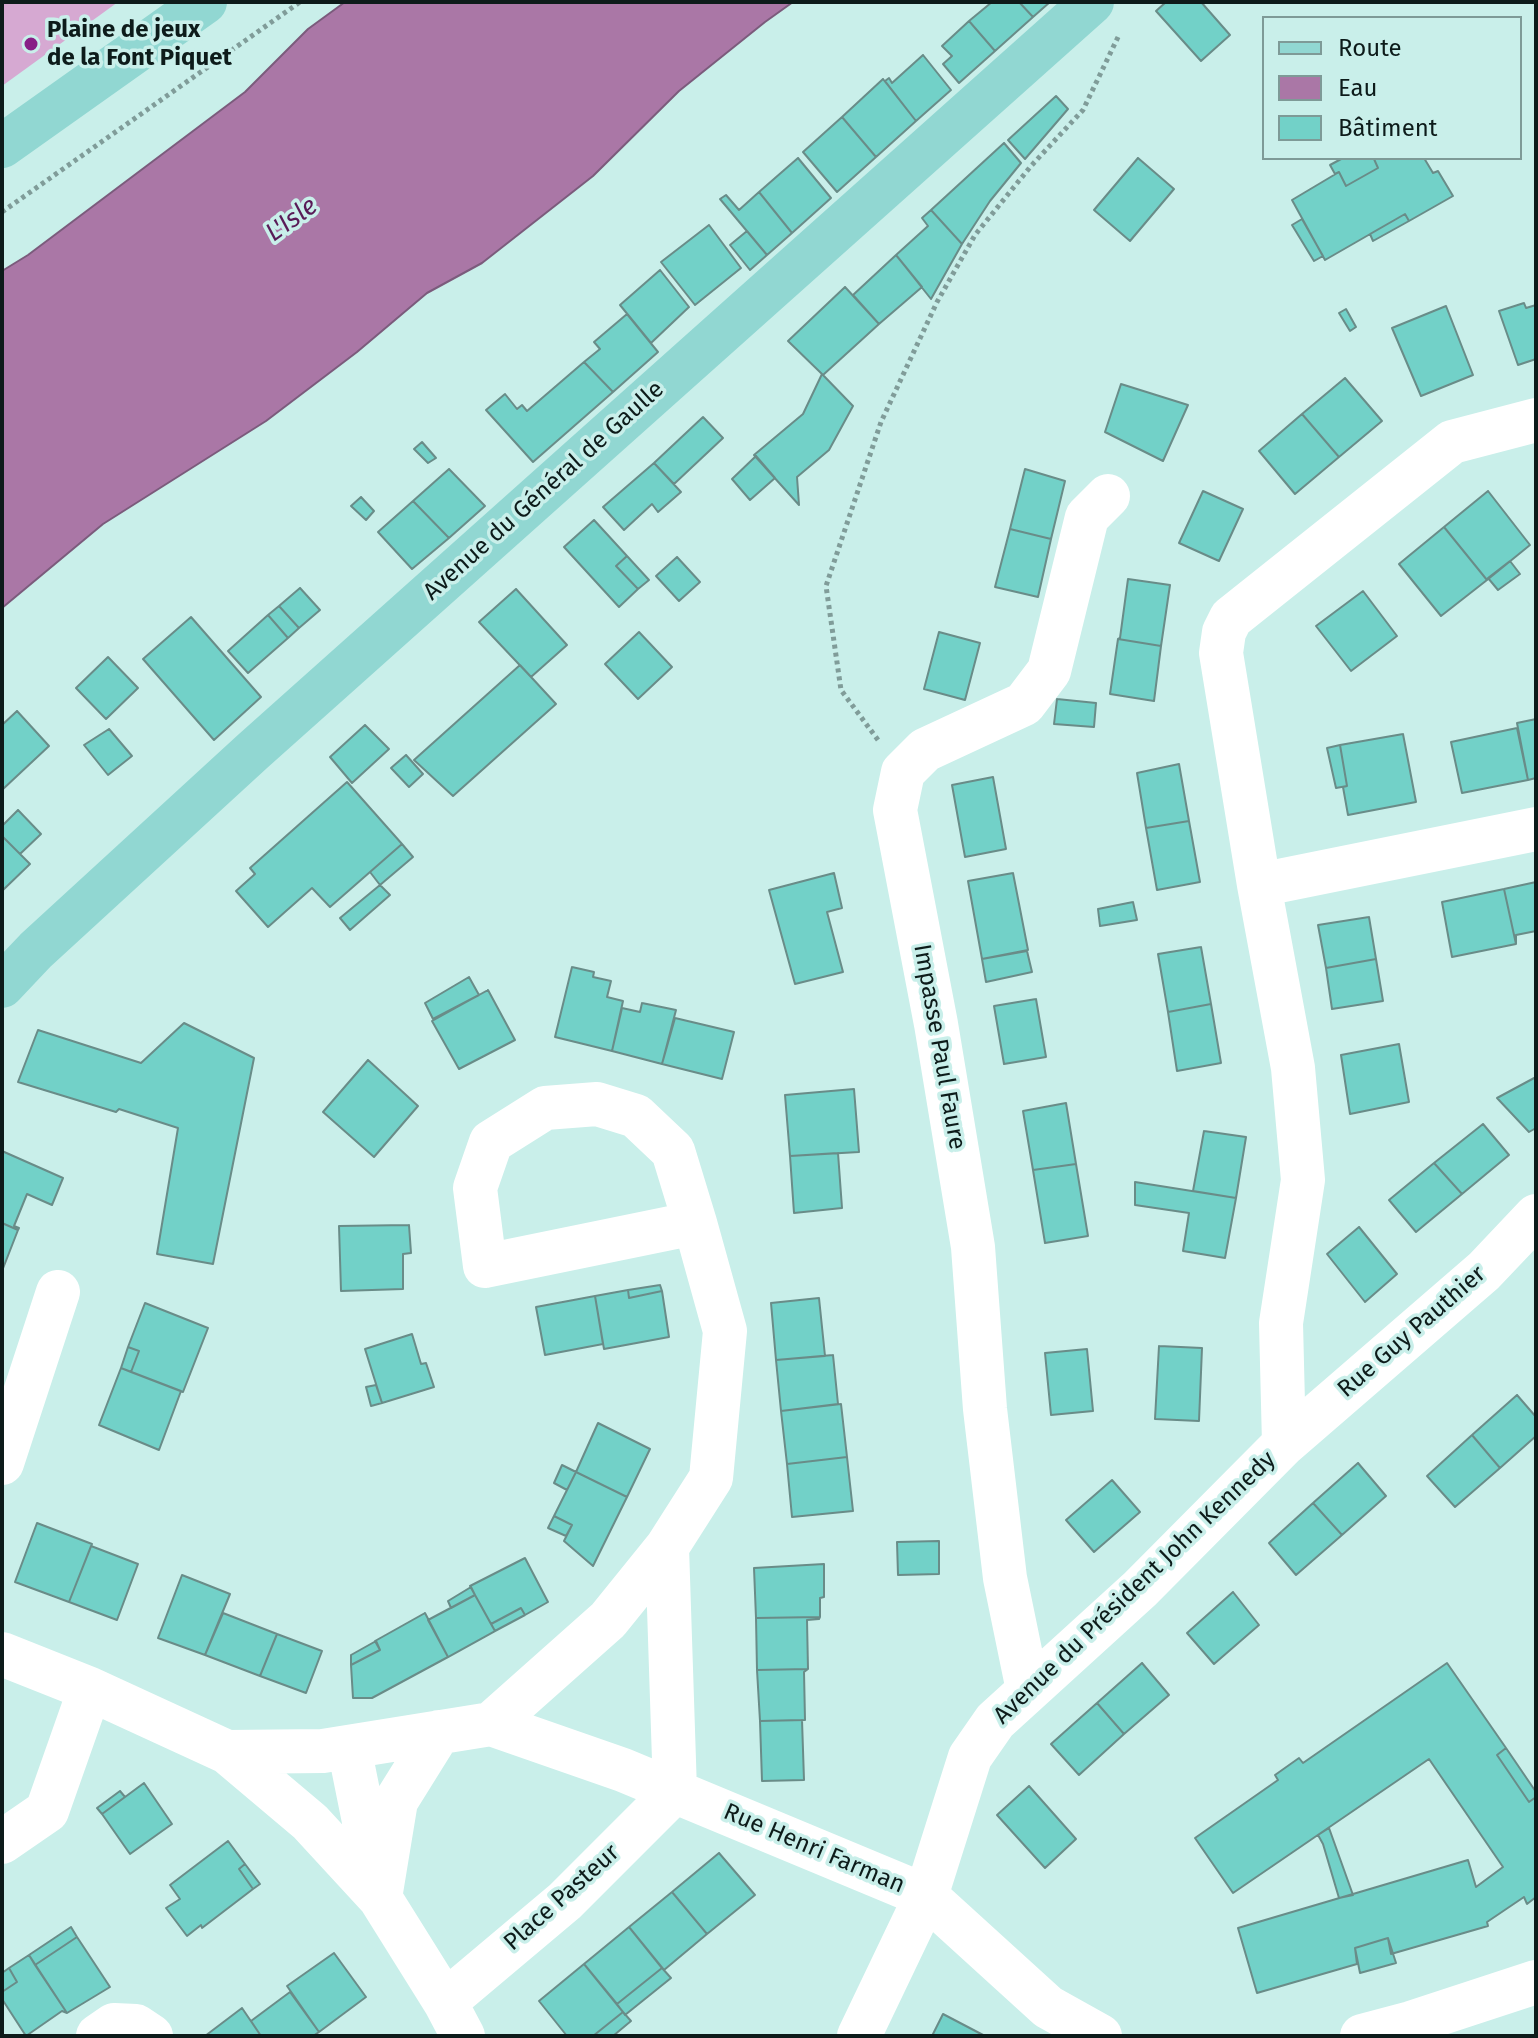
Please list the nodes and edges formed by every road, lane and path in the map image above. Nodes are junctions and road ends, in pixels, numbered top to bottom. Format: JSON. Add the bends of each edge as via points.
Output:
{"nodes":[{"id":1,"x":300,"y":2,"type":"edge"},
{"id":2,"x":199,"y":5,"type":"edge"},
{"id":3,"x":1106,"y":13,"type":"edge"},
{"id":4,"x":2,"y":146,"type":"edge"},
{"id":5,"x":2,"y":212,"type":"edge"},
{"id":6,"x":1536,"y":420,"type":"edge"},
{"id":7,"x":1108,"y":496,"type":"dead end"},
{"id":8,"x":903,"y":772,"type":"junction"},
{"id":9,"x":1536,"y":829,"type":"edge"},
{"id":10,"x":1259,"y":885,"type":"junction"},
{"id":11,"x":2,"y":986,"type":"edge"},
{"id":12,"x":1536,"y":1216,"type":"edge"},
{"id":13,"x":695,"y":1223,"type":"junction"},
{"id":14,"x":58,"y":1292,"type":"dead end"},
{"id":15,"x":1284,"y":1444,"type":"junction"},
{"id":16,"x":2,"y":1463,"type":"edge"},
{"id":17,"x":667,"y":1547,"type":"junction"},
{"id":18,"x":2,"y":1654,"type":"edge"},
{"id":19,"x":90,"y":1689,"type":"junction"},
{"id":20,"x":1028,"y":1690,"type":"junction"},
{"id":21,"x":491,"y":1724,"type":"junction"},
{"id":22,"x":439,"y":1732,"type":"junction"},
{"id":23,"x":349,"y":1747,"type":"junction"},
{"id":24,"x":227,"y":1752,"type":"junction"},
{"id":25,"x":675,"y":1791,"type":"junction"},
{"id":26,"x":2,"y":1842,"type":"edge"},
{"id":27,"x":926,"y":1896,"type":"junction"},
{"id":28,"x":380,"y":1898,"type":"junction"},
{"id":29,"x":1536,"y":1982,"type":"edge"},
{"id":30,"x":454,"y":2019,"type":"edge"},
{"id":31,"x":98,"y":2036,"type":"edge"},
{"id":32,"x":151,"y":2036,"type":"edge"},
{"id":33,"x":859,"y":2036,"type":"edge"},
{"id":34,"x":1100,"y":2036,"type":"edge"},
{"id":35,"x":1362,"y":2036,"type":"edge"}],
"edges":[{"from":1,"to":5,"type":"path"},
{"from":2,"to":4,"type":"main road"},
{"from":3,"to":8,"type":"path","via":[[1117,42],[1083,110],[975,235],[937,302],[881,422],[826,586],[841,690]]},
{"from":3,"to":11,"type":"main road","name":"Avenue du Général de Gaulle","via":[[336,677]]},
{"from":6,"to":10,"type":"street","name":"Avenue du Président John Kennedy","via":[[1452,442],[1231,618],[1221,653]]},
{"from":7,"to":8,"type":"street","via":[[1087,517],[1049,671],[1024,704],[925,750]]},
{"from":8,"to":20,"type":"street","name":"Impasse Paul Faure","via":[[895,810],[973,1247],[1005,1578]]},
{"from":9,"to":10,"type":"street"},
{"from":10,"to":15,"type":"street","name":"Avenue du Président John Kennedy","via":[[1293,1068],[1303,1180],[1281,1323]]},
{"from":12,"to":15,"type":"street","name":"Rue Guy Pauthier","via":[[1484,1271]]},
{"from":13,"to":13,"type":"street","via":[[673,1151],[636,1116],[597,1104],[545,1108],[491,1142],[475,1188],[485,1266]]},
{"from":13,"to":17,"type":"street","via":[[725,1331],[711,1478]]},
{"from":14,"to":16,"type":"street"},
{"from":15,"to":20,"type":"street","name":"Avenue du Président John Kennedy","via":[[1140,1589]]},
{"from":17,"to":21,"type":"street","via":[[608,1620]]},
{"from":17,"to":25,"type":"street"},
{"from":18,"to":19,"type":"street"},
{"from":19,"to":24,"type":"street"},
{"from":19,"to":26,"type":"street","via":[[47,1811]]},
{"from":20,"to":27,"type":"street","name":"Avenue du Président John Kennedy","via":[[995,1721],[970,1757]]},
{"from":21,"to":22,"type":"street"},
{"from":21,"to":25,"type":"street","name":"Rue Henri Farman"},
{"from":22,"to":23,"type":"street"},
{"from":22,"to":28,"type":"street","via":[[396,1801]]},
{"from":23,"to":24,"type":"street"},
{"from":23,"to":28,"type":"street"},
{"from":24,"to":28,"type":"street","via":[[310,1822]]},
{"from":25,"to":27,"type":"street","name":"Rue Henri Farman"},
{"from":25,"to":30,"type":"street","name":"Place Pasteur"},
{"from":27,"to":33,"type":"street","name":"Avenue du Président John Kennedy"},
{"from":27,"to":34,"type":"street","name":"Rue Henri Farman","via":[[1048,2007]]},
{"from":28,"to":30,"type":"street"},
{"from":29,"to":35,"type":"street"},
{"from":31,"to":32,"type":"street","via":[[114,2025],[136,2026]]}]}
